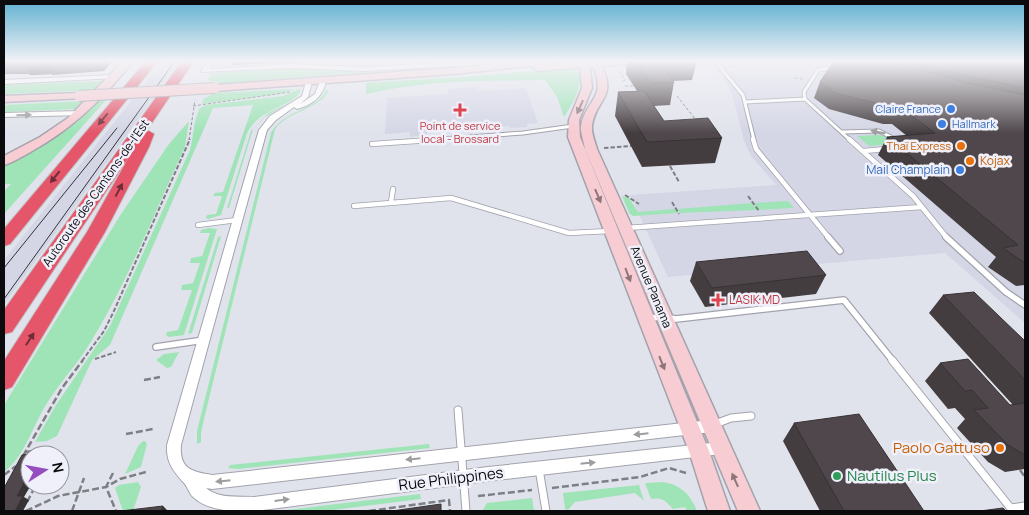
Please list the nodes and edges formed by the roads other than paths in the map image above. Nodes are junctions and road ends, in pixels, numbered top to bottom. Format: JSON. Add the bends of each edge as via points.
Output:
{"nodes":[{"id":1,"x":106,"y":85,"type":"edge"},
{"id":2,"x":132,"y":85,"type":"edge"},
{"id":3,"x":172,"y":85,"type":"edge"},
{"id":4,"x":261,"y":85,"type":"edge"},
{"id":5,"x":308,"y":85,"type":"edge"},
{"id":6,"x":322,"y":85,"type":"edge"},
{"id":7,"x":587,"y":85,"type":"edge"},
{"id":8,"x":603,"y":85,"type":"edge"},
{"id":9,"x":735,"y":85,"type":"edge"},
{"id":10,"x":808,"y":85,"type":"edge"},
{"id":11,"x":4,"y":99,"type":"edge"},
{"id":12,"x":805,"y":99,"type":"junction"},
{"id":13,"x":746,"y":102,"type":"junction"},
{"id":14,"x":158,"y":105,"type":"junction"},
{"id":15,"x":80,"y":113,"type":"junction"},
{"id":16,"x":280,"y":113,"type":"junction"},
{"id":17,"x":4,"y":115,"type":"edge"},
{"id":18,"x":580,"y":127,"type":"junction"},
{"id":19,"x":842,"y":132,"type":"junction"},
{"id":20,"x":372,"y":144,"type":"dead end"},
{"id":21,"x":898,"y":147,"type":"edge"},
{"id":22,"x":890,"y":148,"type":"edge"},
{"id":23,"x":864,"y":151,"type":"junction"},
{"id":24,"x":4,"y":161,"type":"edge"},
{"id":25,"x":393,"y":190,"type":"dead end"},
{"id":26,"x":391,"y":202,"type":"junction"},
{"id":27,"x":354,"y":206,"type":"dead end"},
{"id":28,"x":922,"y":207,"type":"junction"},
{"id":29,"x":809,"y":215,"type":"junction"},
{"id":30,"x":238,"y":220,"type":"junction"},
{"id":31,"x":198,"y":225,"type":"dead end"},
{"id":32,"x":619,"y":230,"type":"junction"},
{"id":33,"x":4,"y":240,"type":"edge"},
{"id":34,"x":840,"y":251,"type":"dead end"},
{"id":35,"x":1022,"y":300,"type":"edge"},
{"id":36,"x":1025,"y":305,"type":"edge"},
{"id":37,"x":664,"y":317,"type":"junction"},
{"id":38,"x":644,"y":318,"type":"junction"},
{"id":39,"x":4,"y":326,"type":"edge"},
{"id":40,"x":204,"y":340,"type":"junction"},
{"id":41,"x":156,"y":347,"type":"dead end"},
{"id":42,"x":4,"y":380,"type":"edge"},
{"id":43,"x":458,"y":410,"type":"dead end"},
{"id":44,"x":751,"y":416,"type":"dead end"},
{"id":45,"x":711,"y":426,"type":"junction"},
{"id":46,"x":689,"y":428,"type":"junction"},
{"id":47,"x":721,"y":448,"type":"junction"},
{"id":48,"x":698,"y":451,"type":"junction"},
{"id":49,"x":461,"y":453,"type":"junction"},
{"id":50,"x":539,"y":468,"type":"junction"},
{"id":51,"x":463,"y":478,"type":"junction"},
{"id":52,"x":190,"y":479,"type":"junction"},
{"id":53,"x":1025,"y":506,"type":"edge"},
{"id":54,"x":1012,"y":510,"type":"edge"},
{"id":55,"x":466,"y":511,"type":"edge"},
{"id":56,"x":546,"y":511,"type":"edge"},
{"id":57,"x":719,"y":511,"type":"edge"},
{"id":58,"x":749,"y":511,"type":"edge"}],
"edges":[{"from":1,"to":15,"type":"street"},
{"from":2,"to":33,"type":"highway","one_way":true},
{"from":3,"to":14,"type":"highway","name":"Autoroute des Cantons-de-l'Est"},
{"from":4,"to":11,"type":"street","bridge":true},
{"from":5,"to":16,"type":"street","name":"Rue Philippines","via":[[305,97]]},
{"from":6,"to":16,"type":"street","name":"Rue Philippines","via":[[316,98]]},
{"from":7,"to":18,"type":"street","one_way":true},
{"from":8,"to":18,"type":"street"},
{"from":9,"to":13,"type":"lane"},
{"from":10,"to":12,"type":"lane","via":[[804,92]]},
{"from":12,"to":13,"type":"lane"},
{"from":12,"to":19,"type":"lane"},
{"from":13,"to":29,"type":"lane","via":[[756,150]]},
{"from":14,"to":39,"type":"highway","name":"Autoroute des Cantons-de-l'Est"},
{"from":42,"to":14,"type":"highway","one_way":true,"via":[[96,232],[142,147]]},
{"from":17,"to":15,"type":"street","one_way":true},
{"from":15,"to":24,"type":"street","via":[[44,139]]},
{"from":16,"to":30,"type":"street","name":"Rue Philippines","via":[[262,130]]},
{"from":18,"to":20,"type":"lane"},
{"from":18,"to":32,"type":"street","name":"Avenue Panama"},
{"from":21,"to":19,"type":"lane","one_way":true,"via":[[901,145],[898,140],[879,131]]},
{"from":19,"to":23,"type":"lane"},
{"from":22,"to":23,"type":"lane"},
{"from":23,"to":28,"type":"lane"},
{"from":25,"to":26,"type":"lane"},
{"from":26,"to":27,"type":"lane"},
{"from":26,"to":32,"type":"lane","via":[[451,198],[569,233]]},
{"from":28,"to":29,"type":"lane"},
{"from":28,"to":35,"type":"lane","via":[[948,239],[1006,292]]},
{"from":29,"to":32,"type":"lane"},
{"from":29,"to":34,"type":"lane"},
{"from":30,"to":31,"type":"lane"},
{"from":30,"to":40,"type":"street","name":"Rue Philippines"},
{"from":32,"to":37,"type":"street","name":"Avenue Panama"},
{"from":32,"to":38,"type":"street","name":"Avenue Panama","one_way":true},
{"from":35,"to":36,"type":"lane"},
{"from":37,"to":38,"type":"lane"},
{"from":37,"to":45,"type":"street","name":"Avenue Panama"},
{"from":37,"to":54,"type":"lane","via":[[676,319],[844,300]]},
{"from":38,"to":46,"type":"street","name":"Avenue Panama","one_way":true},
{"from":40,"to":41,"type":"lane"},
{"from":40,"to":52,"type":"street","name":"Rue Philippines","via":[[174,445],[173,457]]},
{"from":43,"to":49,"type":"lane"},
{"from":44,"to":45,"type":"lane","via":[[731,418]]},
{"from":45,"to":46,"type":"street","name":"Rue Philippines"},
{"from":45,"to":47,"type":"street","name":"Avenue Panama"},
{"from":46,"to":48,"type":"street","name":"Avenue Panama"},
{"from":46,"to":49,"type":"street","name":"Rue Philippines","one_way":true},
{"from":47,"to":48,"type":"street","name":"Rue Philippines"},
{"from":58,"to":47,"type":"street","name":"Avenue Panama","one_way":true},
{"from":50,"to":48,"type":"street","name":"Rue Philippines","one_way":true},
{"from":48,"to":57,"type":"street","name":"Avenue Panama"},
{"from":49,"to":51,"type":"lane"},
{"from":49,"to":52,"type":"street","name":"Rue Philippines","one_way":true,"via":[[212,482]]},
{"from":50,"to":51,"type":"street","name":"Rue Philippines"},
{"from":50,"to":56,"type":"lane"},
{"from":52,"to":51,"type":"street","name":"Rue Philippines","one_way":true,"via":[[208,500],[254,504]]},
{"from":51,"to":55,"type":"lane"},
{"from":53,"to":54,"type":"lane"}]}
